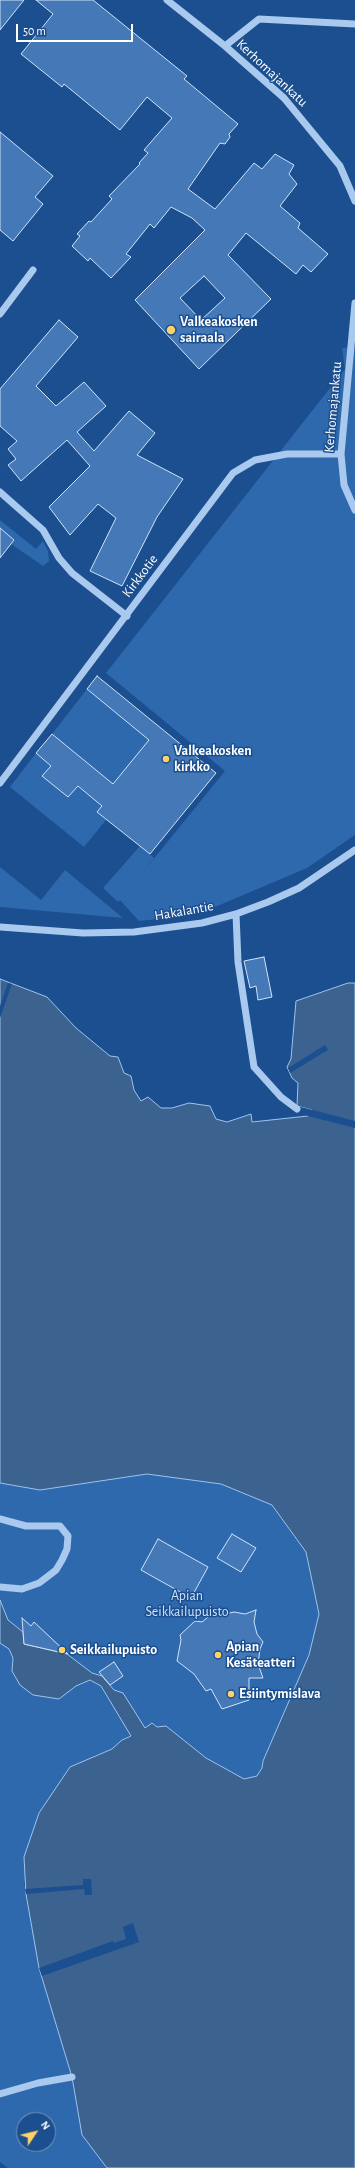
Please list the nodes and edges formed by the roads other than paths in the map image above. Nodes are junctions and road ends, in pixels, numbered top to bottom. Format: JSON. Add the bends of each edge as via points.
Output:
{"nodes":[{"id":1,"x":167,"y":0,"type":"edge"},
{"id":2,"x":355,"y":24,"type":"edge"},
{"id":3,"x":225,"y":46,"type":"junction"},
{"id":4,"x":355,"y":201,"type":"edge"},
{"id":5,"x":33,"y":270,"type":"dead end"},
{"id":6,"x":355,"y":303,"type":"edge"},
{"id":7,"x":0,"y":314,"type":"edge"},
{"id":8,"x":341,"y":454,"type":"junction"},
{"id":9,"x":0,"y":492,"type":"edge"},
{"id":10,"x":355,"y":510,"type":"edge"},
{"id":11,"x":126,"y":616,"type":"junction"},
{"id":12,"x":0,"y":783,"type":"edge"},
{"id":13,"x":355,"y":850,"type":"edge"},
{"id":14,"x":236,"y":914,"type":"junction"},
{"id":15,"x":0,"y":927,"type":"edge"},
{"id":16,"x":297,"y":1109,"type":"dead end"},
{"id":17,"x":0,"y":1519,"type":"edge"},
{"id":18,"x":0,"y":1587,"type":"edge"},
{"id":19,"x":72,"y":2078,"type":"dead end"},
{"id":20,"x":0,"y":2094,"type":"edge"}],
"edges":[{"from":1,"to":3,"type":"street","name":"Kerhomajankatu"},
{"from":2,"to":3,"type":"street","via":[[259,19]]},
{"from":3,"to":4,"type":"street","name":"Kerhomajankatu","via":[[284,98],[313,131],[340,166]]},
{"from":5,"to":7,"type":"street"},
{"from":6,"to":8,"type":"street","name":"Kerhomajankatu"},
{"from":8,"to":10,"type":"street","name":"Kerhomajankatu","via":[[344,485]]},
{"from":8,"to":11,"type":"street","name":"Kirkkotie","via":[[288,454],[255,460],[233,473]]},
{"from":9,"to":11,"type":"street","via":[[43,530],[58,558],[72,573]]},
{"from":11,"to":12,"type":"street","name":"Kirkkotie"},
{"from":13,"to":14,"type":"street","name":"Hakalantie","via":[[299,888]]},
{"from":14,"to":15,"type":"street","name":"Hakalantie","via":[[202,923],[134,932],[83,933]]},
{"from":14,"to":16,"type":"street","via":[[238,962],[254,1067]]},
{"from":17,"to":18,"type":"street","via":[[26,1526],[60,1526],[68,1536],[67,1549],[56,1570],[39,1583],[19,1588]]},
{"from":19,"to":20,"type":"street","via":[[38,2083]]}]}
